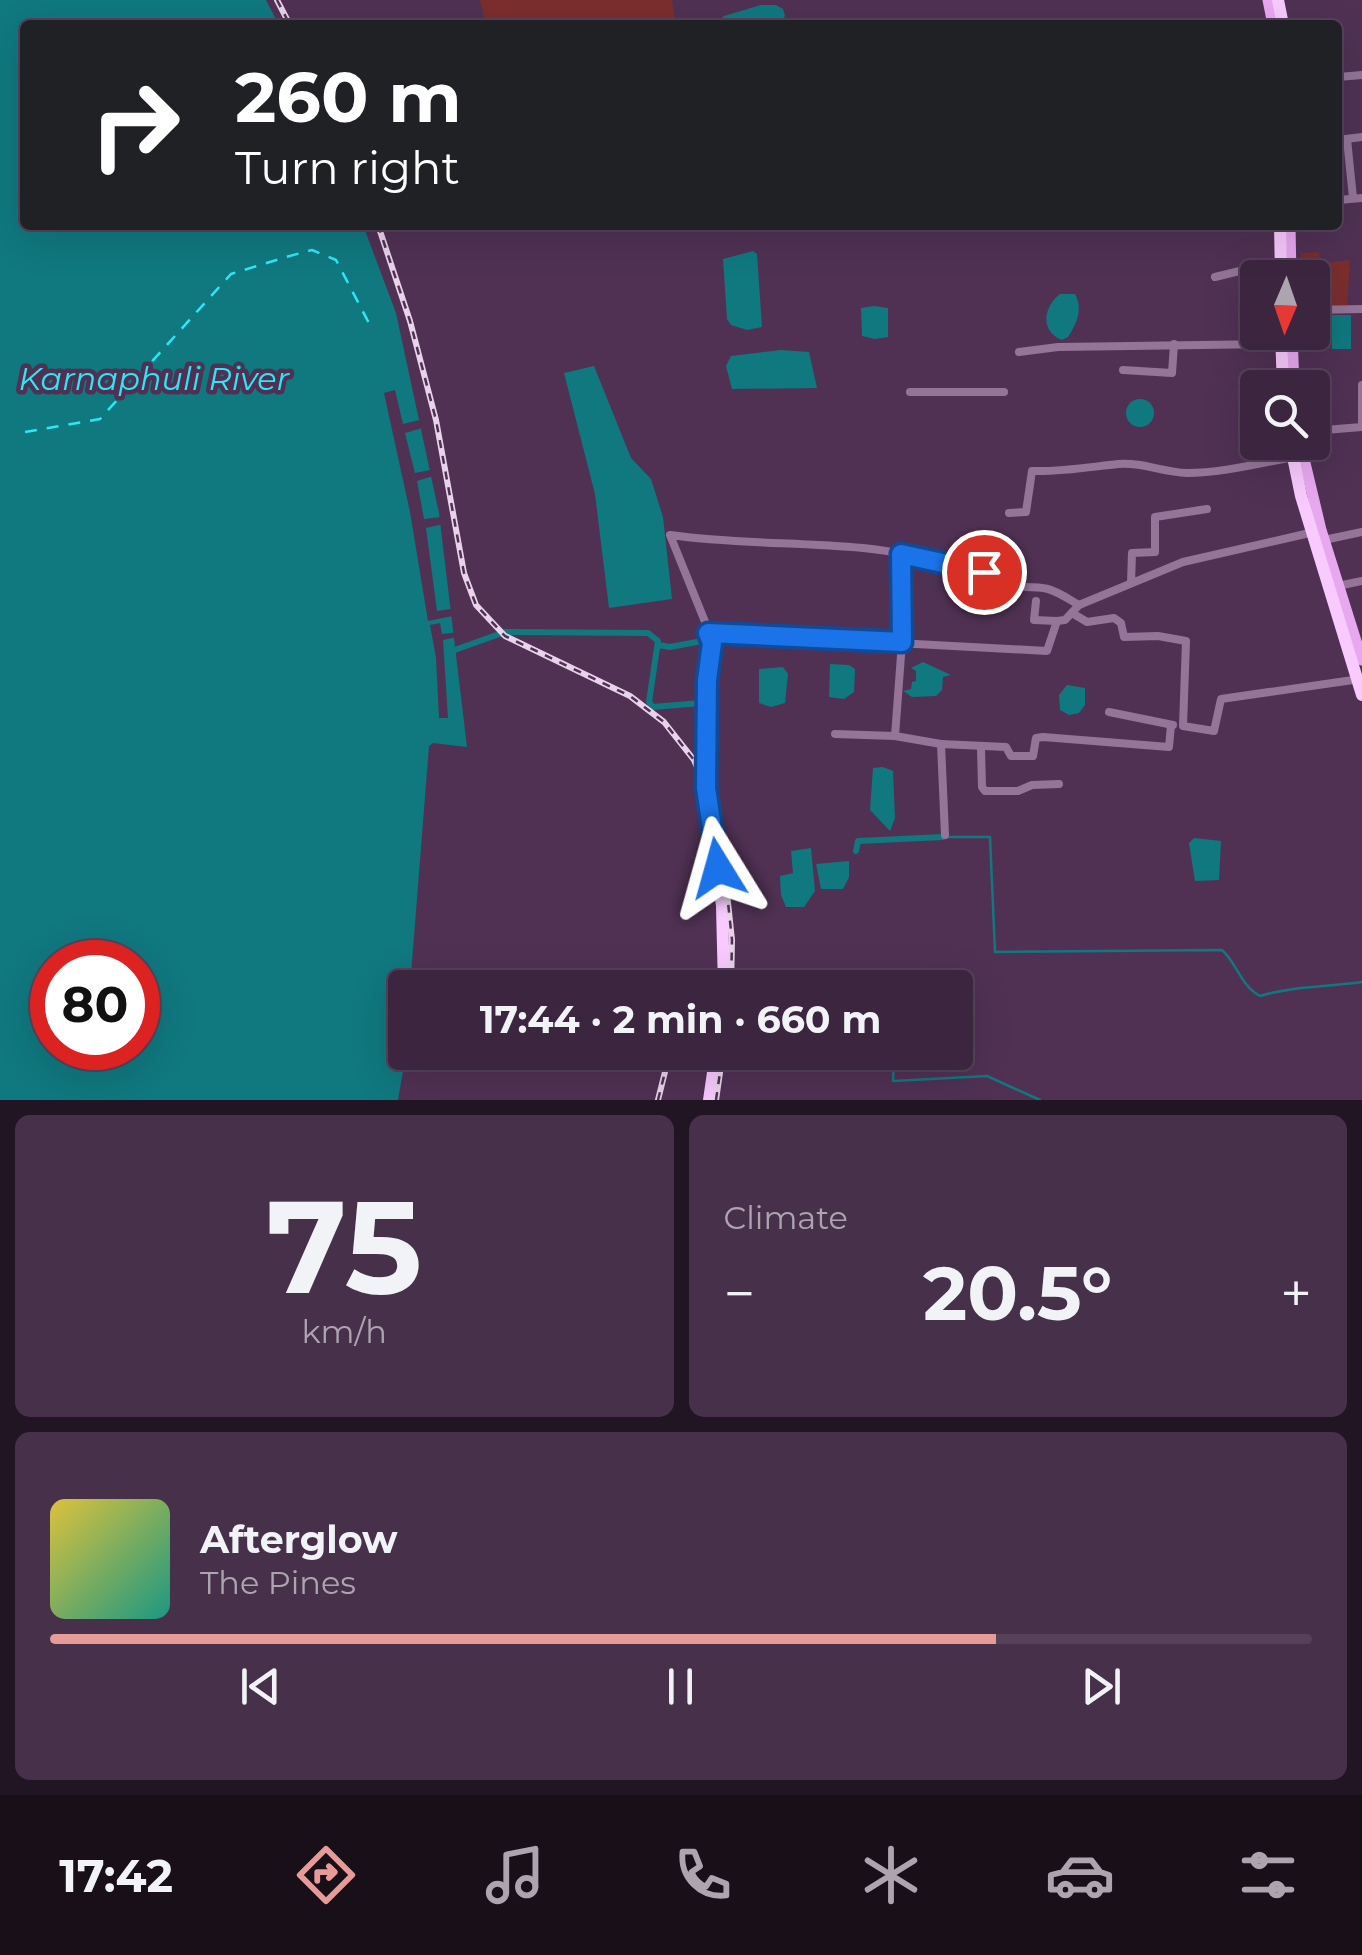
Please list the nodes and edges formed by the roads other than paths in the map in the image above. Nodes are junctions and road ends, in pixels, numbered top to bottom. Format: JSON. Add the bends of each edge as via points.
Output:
{"nodes":[{"id":1,"x":1362,"y":136,"type":"edge"},
{"id":2,"x":1342,"y":140,"type":"edge"},
{"id":3,"x":1358,"y":198,"type":"edge"},
{"id":4,"x":1283,"y":230,"type":"edge"},
{"id":5,"x":1284,"y":230,"type":"edge"},
{"id":6,"x":1278,"y":260,"type":"edge"},
{"id":7,"x":1284,"y":260,"type":"edge"},
{"id":8,"x":1240,"y":272,"type":"edge"},
{"id":9,"x":1216,"y":278,"type":"dead end"},
{"id":10,"x":1362,"y":309,"type":"edge"},
{"id":11,"x":1330,"y":310,"type":"edge"},
{"id":12,"x":1240,"y":339,"type":"edge"},
{"id":13,"x":1174,"y":344,"type":"junction"},
{"id":14,"x":1020,"y":352,"type":"dead end"},
{"id":15,"x":1124,"y":370,"type":"dead end"},
{"id":16,"x":1362,"y":385,"type":"edge"},
{"id":17,"x":910,"y":392,"type":"dead end"},
{"id":18,"x":1004,"y":392,"type":"dead end"},
{"id":19,"x":1330,"y":430,"type":"edge"},
{"id":20,"x":1277,"y":460,"type":"edge"},
{"id":21,"x":1290,"y":460,"type":"edge"},
{"id":22,"x":1296,"y":460,"type":"edge"},
{"id":23,"x":1298,"y":460,"type":"edge"},
{"id":24,"x":1298,"y":460,"type":"edge"},
{"id":25,"x":1207,"y":509,"type":"dead end"},
{"id":26,"x":1009,"y":513,"type":"dead end"},
{"id":27,"x":1362,"y":532,"type":"edge"},
{"id":28,"x":1318,"y":535,"type":"junction"},
{"id":29,"x":901,"y":554,"type":"junction"},
{"id":30,"x":1362,"y":581,"type":"edge"},
{"id":31,"x":1131,"y":582,"type":"junction"},
{"id":32,"x":1338,"y":586,"type":"junction"},
{"id":33,"x":1036,"y":601,"type":"dead end"},
{"id":34,"x":1080,"y":605,"type":"junction"},
{"id":35,"x":1072,"y":612,"type":"junction"},
{"id":36,"x":1058,"y":621,"type":"junction"},
{"id":37,"x":711,"y":638,"type":"junction"},
{"id":38,"x":902,"y":642,"type":"junction"},
{"id":39,"x":1360,"y":646,"type":"edge"},
{"id":40,"x":1362,"y":660,"type":"edge"},
{"id":41,"x":1357,"y":676,"type":"edge"},
{"id":42,"x":1362,"y":695,"type":"edge"},
{"id":43,"x":1362,"y":706,"type":"edge"},
{"id":44,"x":1109,"y":712,"type":"dead end"},
{"id":45,"x":1171,"y":725,"type":"junction"},
{"id":46,"x":1183,"y":726,"type":"junction"},
{"id":47,"x":835,"y":734,"type":"dead end"},
{"id":48,"x":895,"y":736,"type":"junction"},
{"id":49,"x":941,"y":744,"type":"junction"},
{"id":50,"x":980,"y":748,"type":"junction"},
{"id":51,"x":1059,"y":784,"type":"dead end"},
{"id":52,"x":706,"y":788,"type":"joint"},
{"id":53,"x":944,"y":835,"type":"dead end"},
{"id":54,"x":723,"y":970,"type":"edge"},
{"id":55,"x":713,"y":1070,"type":"edge"},
{"id":56,"x":709,"y":1100,"type":"edge"}],
"edges":[{"from":1,"to":2,"type":"street"},
{"from":2,"to":3,"type":"street"},
{"from":4,"to":6,"type":"main road"},
{"from":5,"to":7,"type":"highway"},
{"from":8,"to":9,"type":"street"},
{"from":10,"to":11,"type":"street"},
{"from":12,"to":13,"type":"street"},
{"from":13,"to":14,"type":"street"},
{"from":13,"to":15,"type":"street","via":[[1172,373]]},
{"from":16,"to":19,"type":"street","via":[[1362,427]]},
{"from":17,"to":18,"type":"street"},
{"from":20,"to":26,"type":"street","via":[[1203,472],[1146,464],[1031,471],[1026,512]]},
{"from":21,"to":28,"type":"main road"},
{"from":22,"to":42,"type":"highway","bridge":true},
{"from":23,"to":28,"type":"main road"},
{"from":24,"to":41,"type":"highway","bridge":true},
{"from":25,"to":31,"type":"street","via":[[1155,517],[1155,552],[1132,552]]},
{"from":27,"to":28,"type":"street"},
{"from":28,"to":31,"type":"street","via":[[1184,562]]},
{"from":28,"to":32,"type":"main road"},
{"from":28,"to":41,"type":"main road"},
{"from":29,"to":34,"type":"street","via":[[984,572],[1002,587],[1049,589]]},
{"from":29,"to":37,"type":"street","via":[[670,535]]},
{"from":29,"to":38,"type":"street"},
{"from":30,"to":32,"type":"street"},
{"from":31,"to":34,"type":"street"},
{"from":32,"to":39,"type":"main road"},
{"from":33,"to":36,"type":"street","via":[[1034,620]]},
{"from":34,"to":35,"type":"street"},
{"from":35,"to":36,"type":"street"},
{"from":35,"to":46,"type":"street","via":[[1087,622],[1114,618],[1124,638],[1186,641]]},
{"from":36,"to":38,"type":"street","via":[[1048,650]]},
{"from":37,"to":38,"type":"street"},
{"from":37,"to":52,"type":"street"},
{"from":38,"to":48,"type":"street"},
{"from":39,"to":40,"type":"main road"},
{"from":41,"to":43,"type":"main road"},
{"from":41,"to":46,"type":"street","via":[[1221,699],[1214,731]]},
{"from":44,"to":45,"type":"street"},
{"from":45,"to":46,"type":"street"},
{"from":45,"to":50,"type":"street","via":[[1169,747],[1036,738],[1032,756]]},
{"from":47,"to":48,"type":"street"},
{"from":48,"to":49,"type":"street"},
{"from":49,"to":50,"type":"street"},
{"from":49,"to":53,"type":"street"},
{"from":50,"to":51,"type":"street","via":[[985,791]]},
{"from":52,"to":54,"type":"highway"},
{"from":55,"to":56,"type":"highway"}]}
